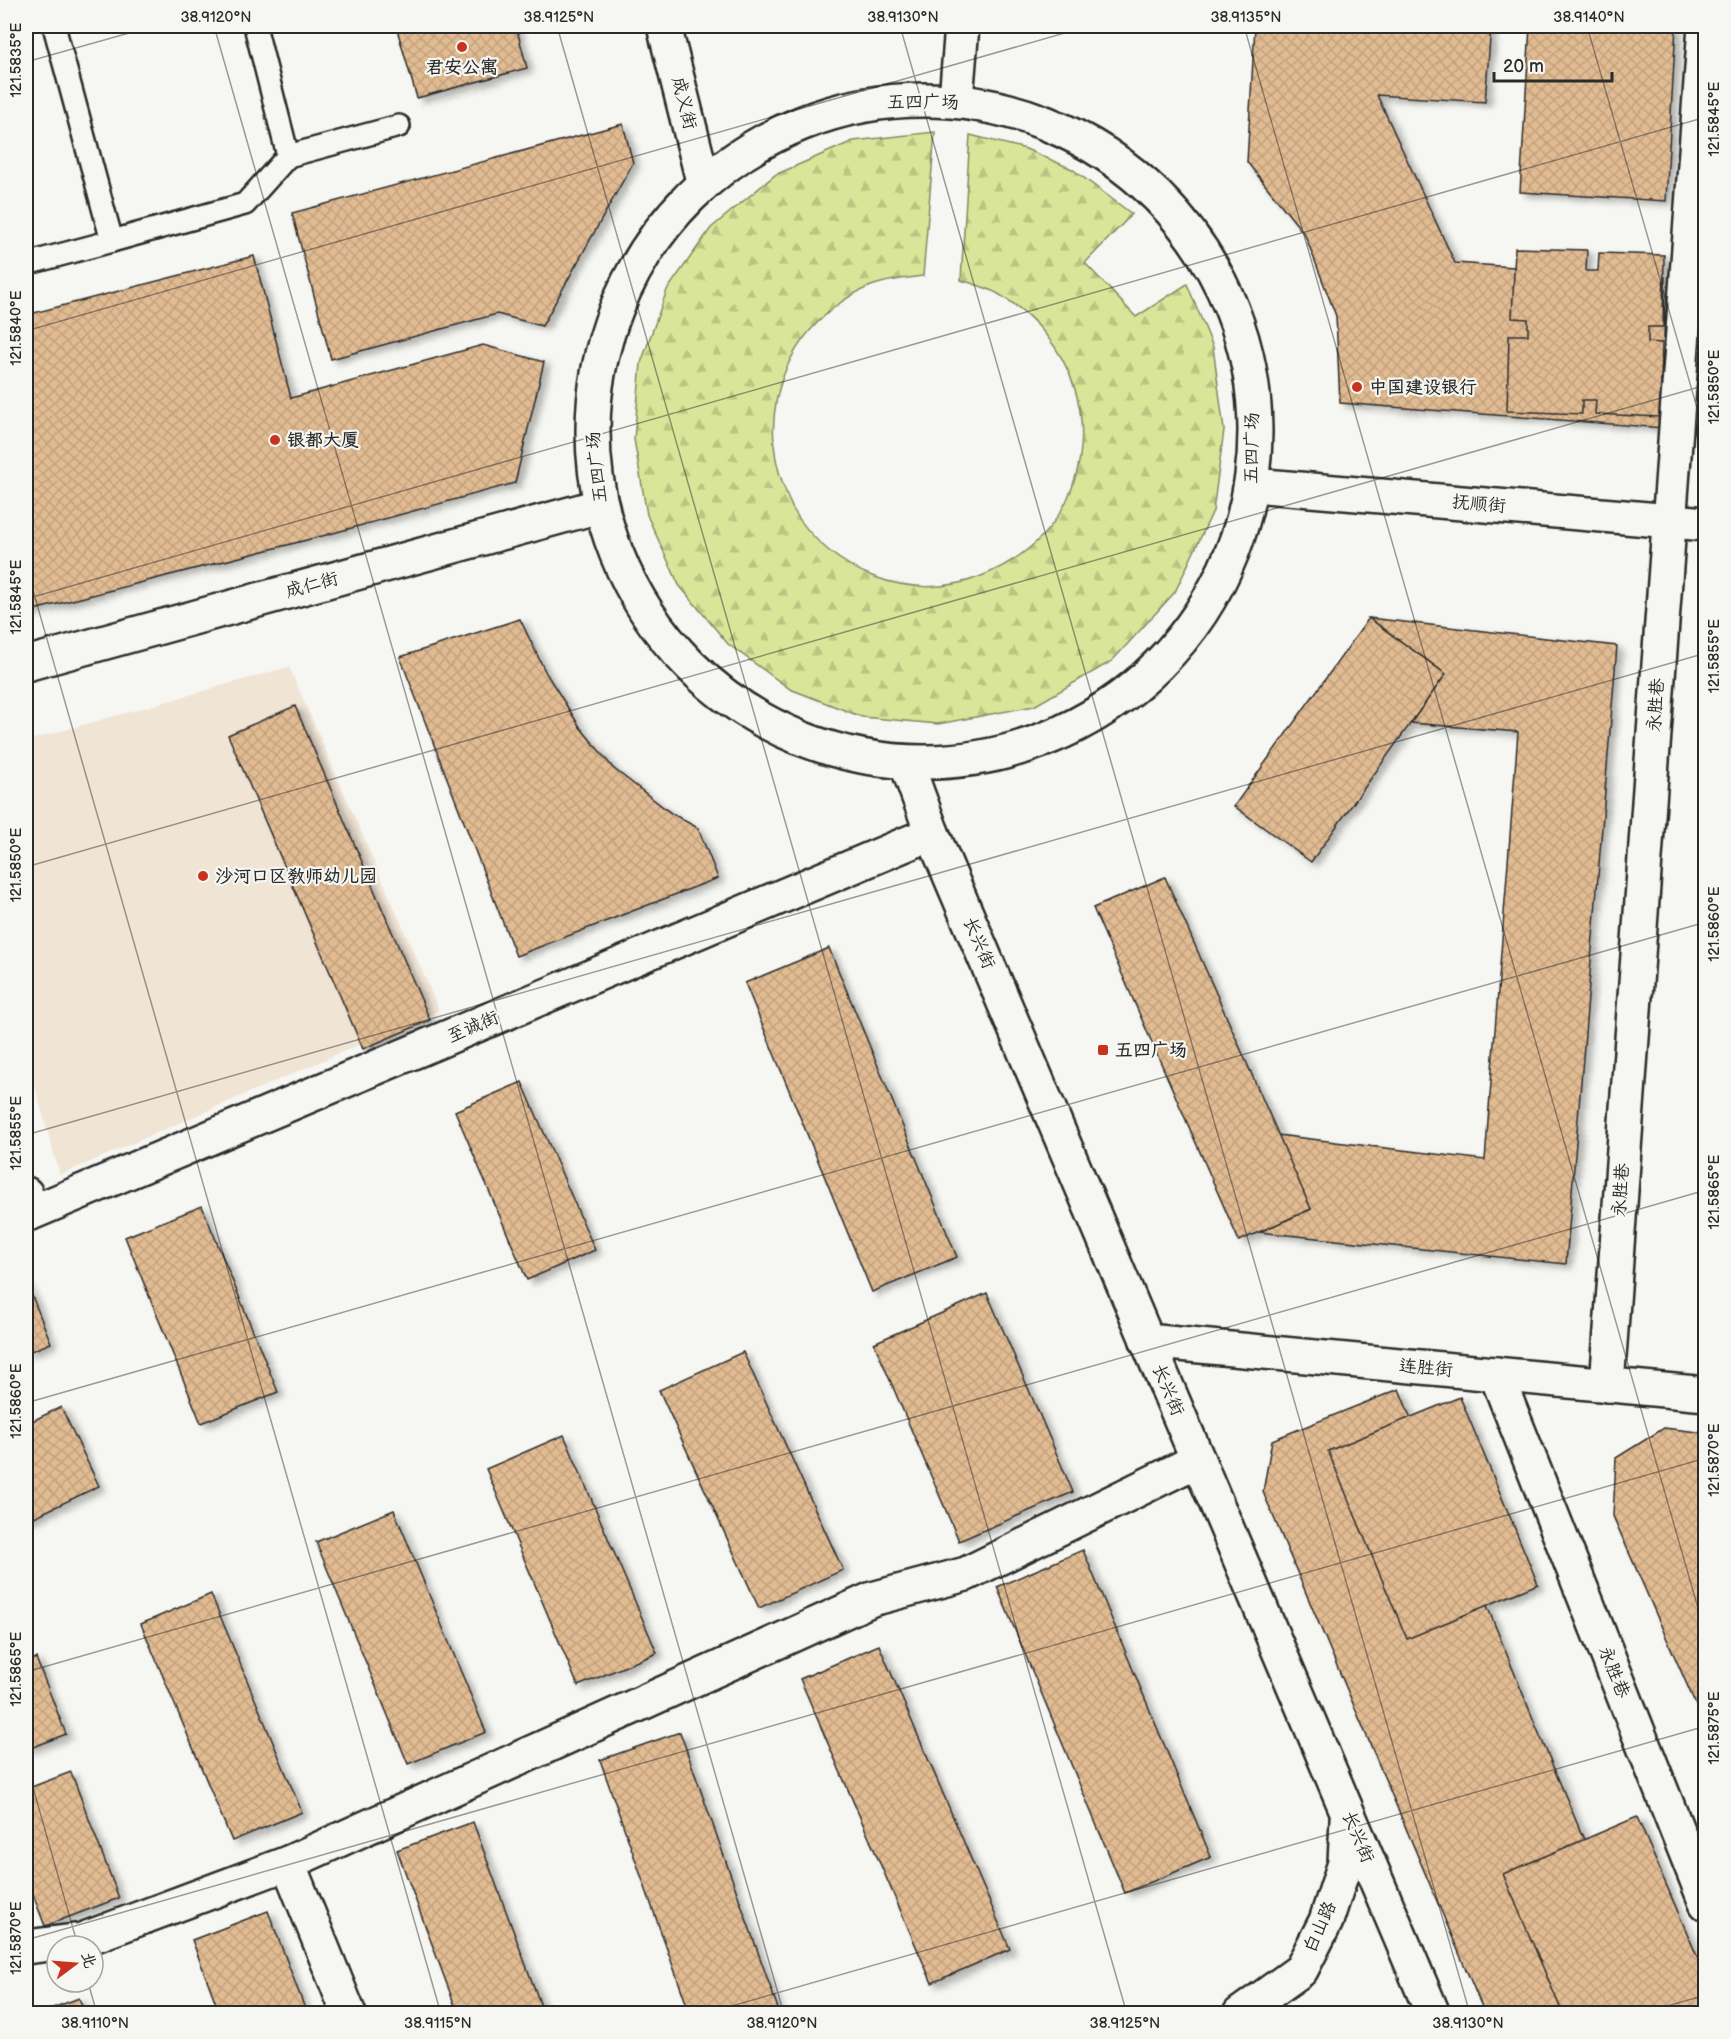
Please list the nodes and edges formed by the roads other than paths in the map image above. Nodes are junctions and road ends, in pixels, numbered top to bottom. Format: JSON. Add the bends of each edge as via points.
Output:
{"nodes":[{"id":1,"x":54,"y":26,"type":"edge"},
{"id":2,"x":255,"y":26,"type":"edge"},
{"id":3,"x":664,"y":26,"type":"edge"},
{"id":4,"x":962,"y":26,"type":"edge"},
{"id":5,"x":1705,"y":26,"type":"edge"},
{"id":6,"x":957,"y":99,"type":"junction"},
{"id":7,"x":399,"y":126,"type":"dead end"},
{"id":8,"x":288,"y":156,"type":"junction"},
{"id":9,"x":703,"y":181,"type":"junction"},
{"id":10,"x":112,"y":241,"type":"junction"},
{"id":11,"x":26,"y":264,"type":"edge"},
{"id":12,"x":1253,"y":485,"type":"junction"},
{"id":13,"x":599,"y":506,"type":"junction"},
{"id":14,"x":1669,"y":521,"type":"junction"},
{"id":15,"x":1706,"y":524,"type":"edge"},
{"id":16,"x":26,"y":664,"type":"edge"},
{"id":17,"x":907,"y":765,"type":"junction"},
{"id":18,"x":932,"y":833,"type":"junction"},
{"id":19,"x":26,"y":1194,"type":"edge"},
{"id":20,"x":1147,"y":1341,"type":"junction"},
{"id":21,"x":1496,"y":1374,"type":"junction"},
{"id":22,"x":1607,"y":1385,"type":"junction"},
{"id":23,"x":1706,"y":1394,"type":"edge"},
{"id":24,"x":1198,"y":1460,"type":"junction"},
{"id":25,"x":1347,"y":1811,"type":"junction"},
{"id":26,"x":288,"y":1863,"type":"junction"},
{"id":27,"x":1706,"y":1903,"type":"edge"},
{"id":28,"x":26,"y":1947,"type":"edge"},
{"id":29,"x":349,"y":2013,"type":"edge"},
{"id":30,"x":1240,"y":2013,"type":"edge"},
{"id":31,"x":1433,"y":2013,"type":"edge"}],
"edges":[{"from":1,"to":10,"type":"lane"},
{"from":2,"to":8,"type":"lane"},
{"from":3,"to":9,"type":"street","name":"成义街"},
{"from":4,"to":6,"type":"street"},
{"from":5,"to":14,"type":"street","name":"永胜巷"},
{"from":6,"to":9,"type":"street","name":"五四广场","via":[[866,102],[833,112],[779,130]]},
{"from":6,"to":12,"type":"street","name":"五四广场","via":[[1061,127],[1151,187],[1217,274],[1253,376]]},
{"from":7,"to":8,"type":"lane"},
{"from":8,"to":10,"type":"lane","via":[[245,204]]},
{"from":9,"to":13,"type":"street","name":"五四广场","via":[[645,248],[607,328],[592,417]]},
{"from":10,"to":11,"type":"lane"},
{"from":12,"to":14,"type":"street","name":"抚顺街"},
{"from":12,"to":17,"type":"street","name":"五四广场","via":[[1224,578],[1169,658],[1102,713],[1004,756]]},
{"from":13,"to":16,"type":"street","name":"成仁街"},
{"from":13,"to":17,"type":"street","name":"五四广场","via":[[640,605],[710,687],[802,742]]},
{"from":14,"to":15,"type":"street","name":"抚顺街"},
{"from":14,"to":22,"type":"street","name":"永胜巷"},
{"from":17,"to":18,"type":"street","name":"长兴街"},
{"from":18,"to":19,"type":"street","name":"至诚街","via":[[31,1214]]},
{"from":18,"to":20,"type":"street","name":"长兴街"},
{"from":20,"to":21,"type":"street","name":"连胜街"},
{"from":20,"to":24,"type":"street","name":"长兴街"},
{"from":21,"to":22,"type":"street","name":"连胜街"},
{"from":21,"to":27,"type":"street","name":"永胜巷"},
{"from":22,"to":23,"type":"street","name":"连胜街"},
{"from":24,"to":25,"type":"street","name":"长兴街"},
{"from":24,"to":26,"type":"street","via":[[966,1574],[872,1599]]},
{"from":25,"to":30,"type":"street","name":"白山路","via":[[1345,1863],[1326,1921],[1301,1970]]},
{"from":25,"to":31,"type":"street","name":"长兴街"},
{"from":26,"to":28,"type":"street","via":[[82,1940]]},
{"from":26,"to":29,"type":"street"}]}
